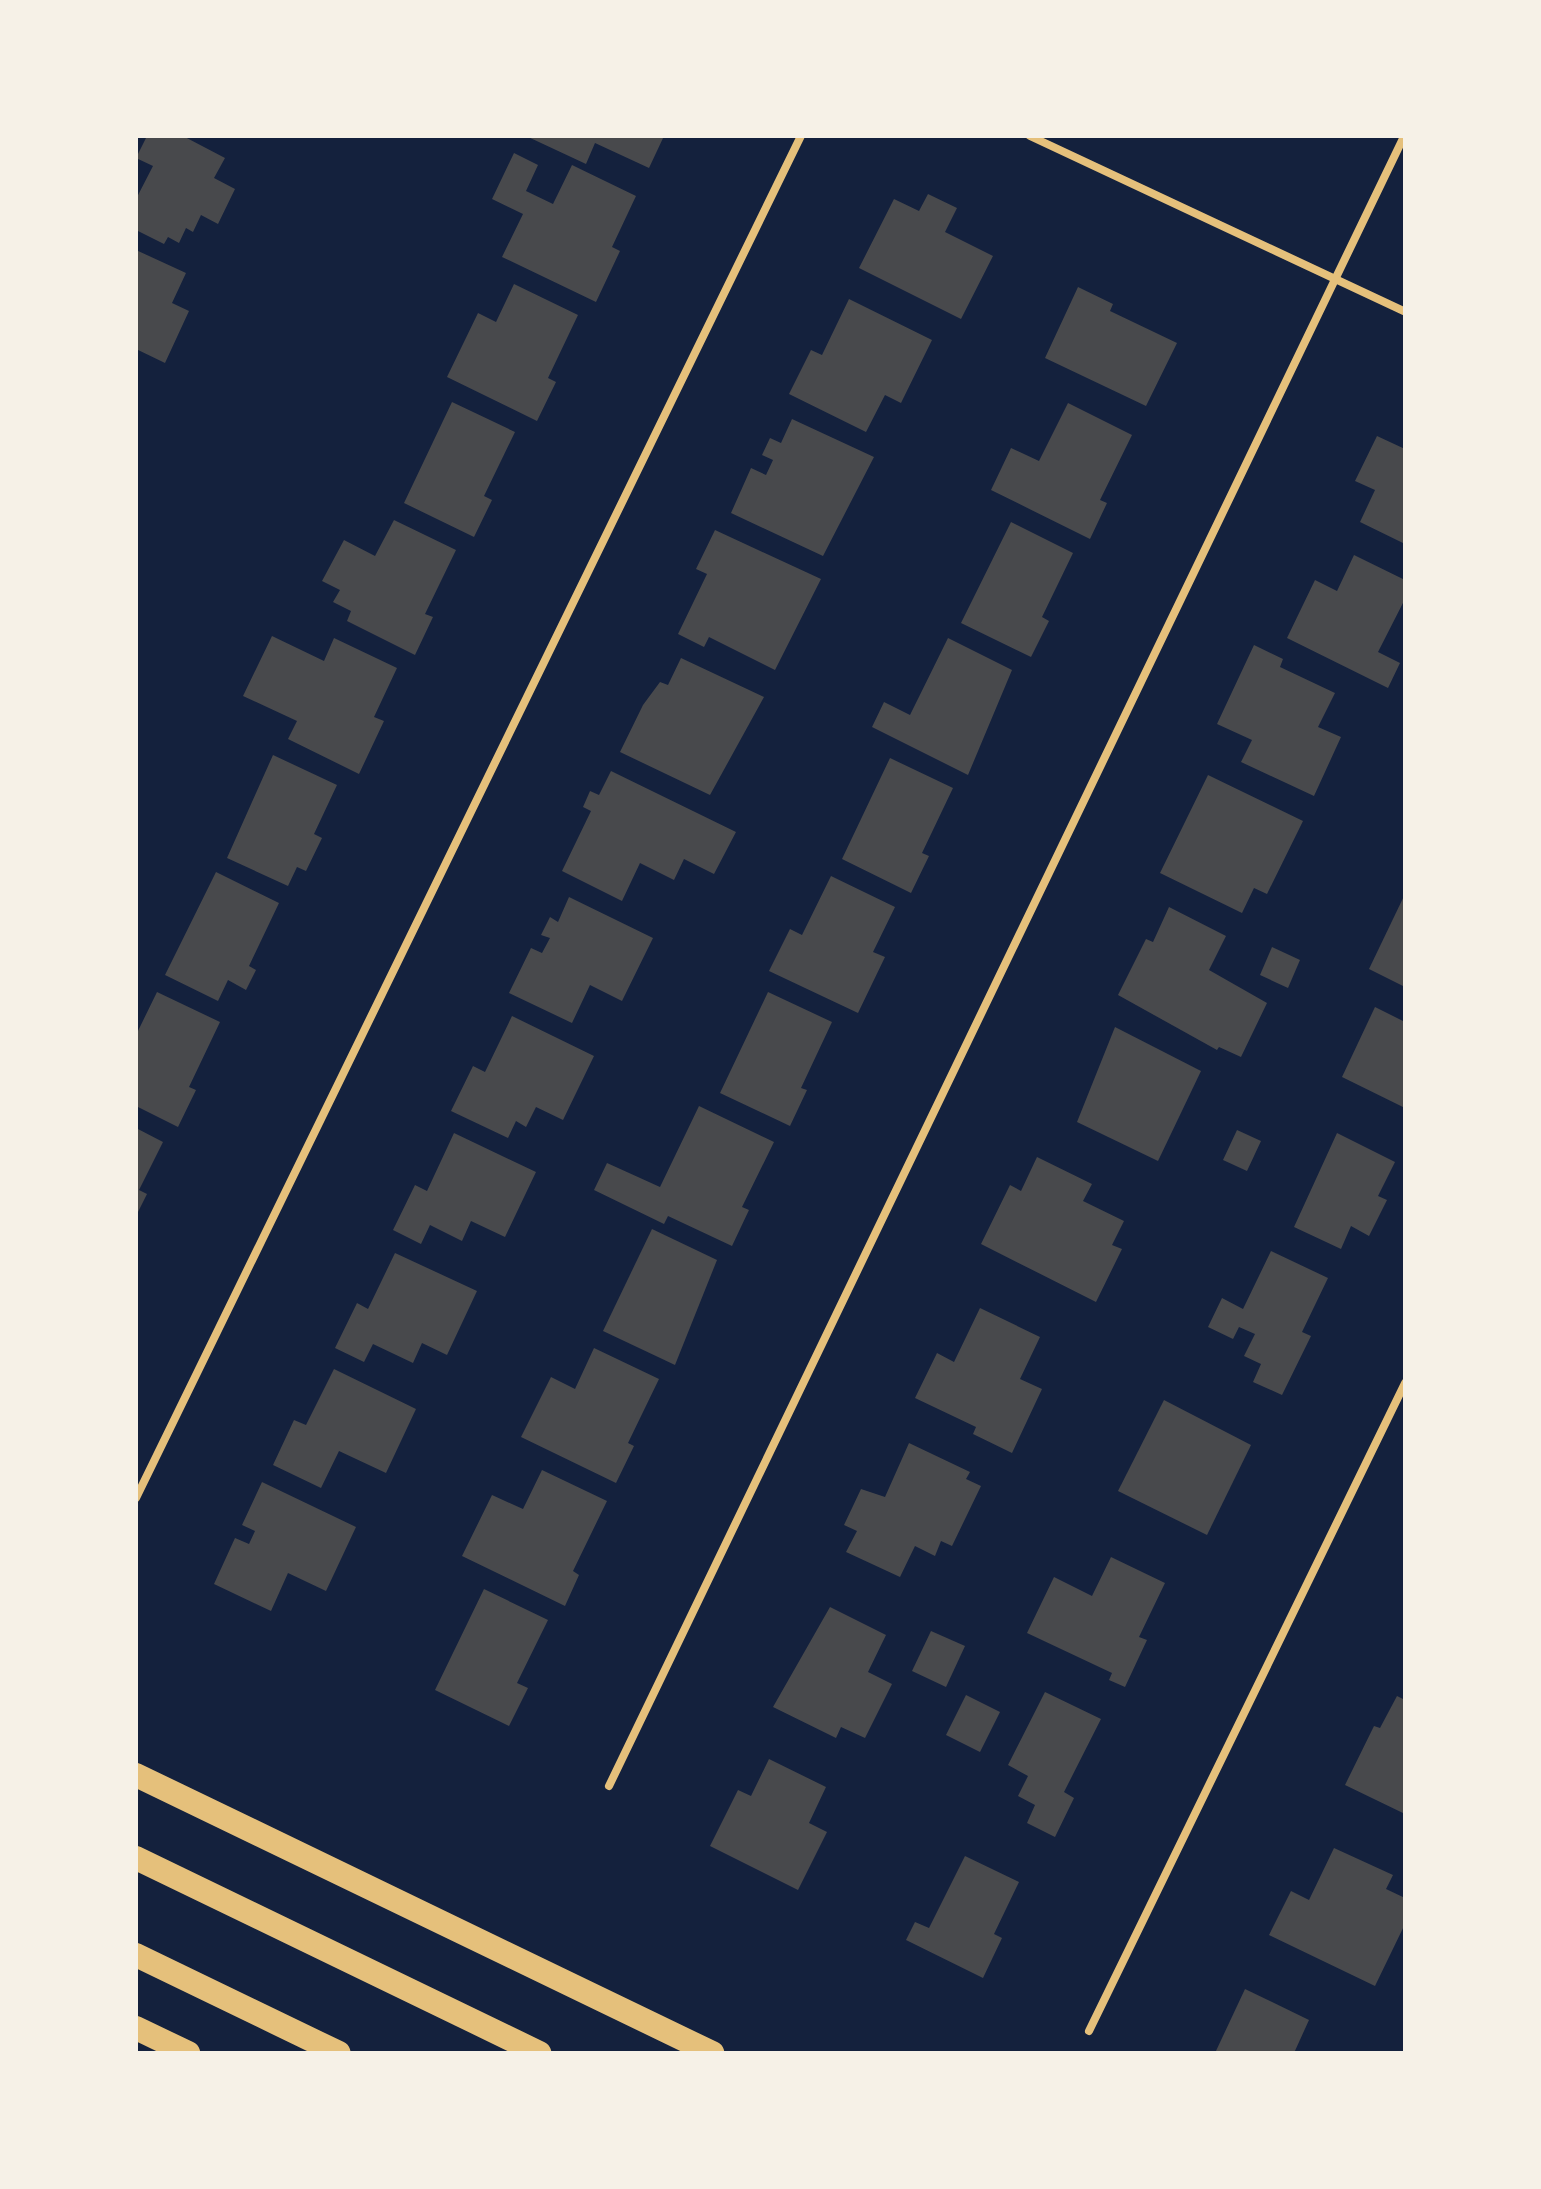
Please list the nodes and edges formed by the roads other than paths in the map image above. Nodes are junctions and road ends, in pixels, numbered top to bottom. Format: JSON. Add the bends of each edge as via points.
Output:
{"nodes":[{"id":1,"x":801,"y":136,"type":"edge"},
{"id":2,"x":1030,"y":136,"type":"edge"},
{"id":3,"x":1404,"y":136,"type":"edge"},
{"id":4,"x":1334,"y":278,"type":"junction"},
{"id":5,"x":1405,"y":312,"type":"edge"},
{"id":6,"x":1405,"y":1383,"type":"edge"},
{"id":7,"x":136,"y":1498,"type":"edge"},
{"id":8,"x":136,"y":1775,"type":"edge"},
{"id":9,"x":609,"y":1786,"type":"dead end"},
{"id":10,"x":136,"y":1858,"type":"edge"},
{"id":11,"x":136,"y":1955,"type":"edge"},
{"id":12,"x":136,"y":2028,"type":"edge"},
{"id":13,"x":1089,"y":2031,"type":"dead end"},
{"id":14,"x":188,"y":2053,"type":"edge"},
{"id":15,"x":339,"y":2053,"type":"edge"},
{"id":16,"x":539,"y":2053,"type":"edge"},
{"id":17,"x":712,"y":2053,"type":"edge"}],
"edges":[{"from":1,"to":7,"type":"street"},
{"from":2,"to":4,"type":"street"},
{"from":3,"to":4,"type":"street"},
{"from":4,"to":5,"type":"street"},
{"from":4,"to":9,"type":"street"},
{"from":6,"to":13,"type":"street"},
{"from":8,"to":17,"type":"highway"},
{"from":10,"to":16,"type":"highway"},
{"from":11,"to":15,"type":"highway"},
{"from":12,"to":14,"type":"highway"}]}
